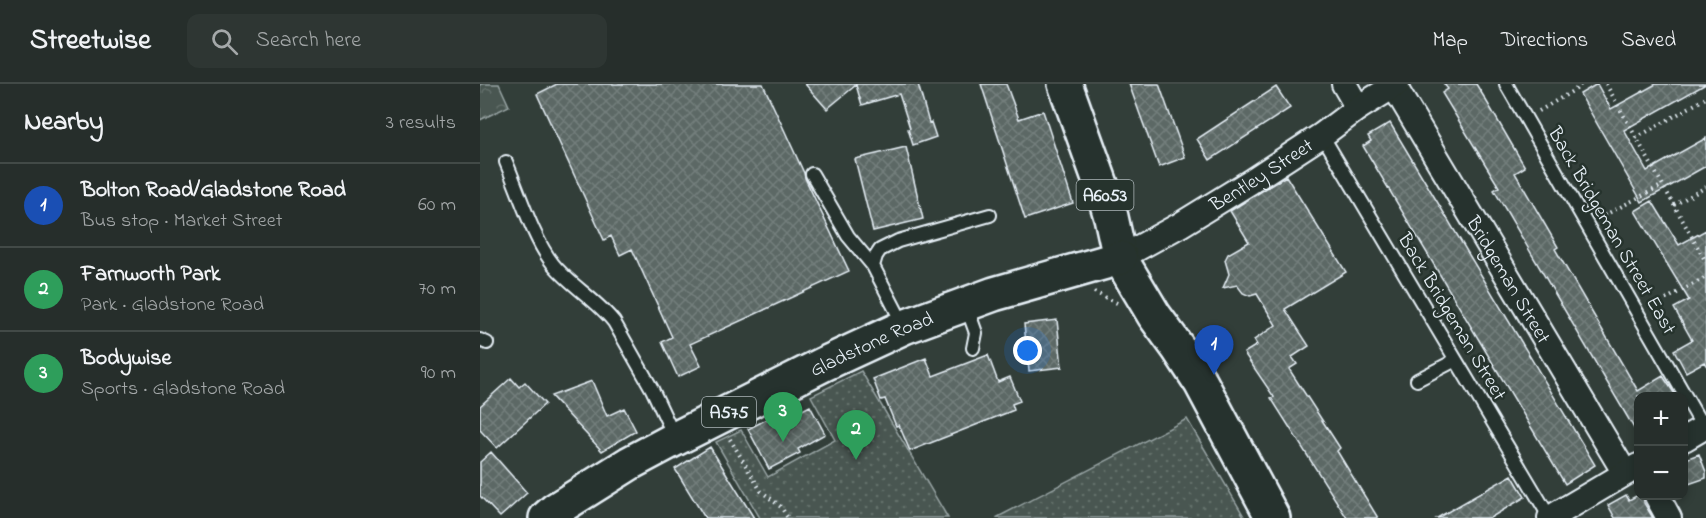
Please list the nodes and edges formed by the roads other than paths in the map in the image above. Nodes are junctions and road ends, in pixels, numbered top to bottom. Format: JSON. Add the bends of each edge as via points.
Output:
{"nodes":[{"id":1,"x":1065,"y":84,"type":"edge"},
{"id":2,"x":1344,"y":84,"type":"edge"},
{"id":3,"x":1506,"y":84,"type":"edge"},
{"id":4,"x":1395,"y":85,"type":"edge"},
{"id":5,"x":1358,"y":108,"type":"junction"},
{"id":6,"x":1322,"y":135,"type":"junction"},
{"id":7,"x":506,"y":162,"type":"dead end"},
{"id":8,"x":812,"y":174,"type":"dead end"},
{"id":9,"x":990,"y":214,"type":"dead end"},
{"id":10,"x":1120,"y":258,"type":"junction"},
{"id":11,"x":873,"y":266,"type":"junction"},
{"id":12,"x":966,"y":304,"type":"junction"},
{"id":13,"x":904,"y":327,"type":"junction"},
{"id":14,"x":973,"y":348,"type":"dead end"},
{"id":15,"x":1456,"y":360,"type":"junction"},
{"id":16,"x":1417,"y":380,"type":"dead end"},
{"id":17,"x":1700,"y":431,"type":"edge"},
{"id":18,"x":675,"y":439,"type":"junction"},
{"id":19,"x":1632,"y":470,"type":"edge"},
{"id":20,"x":1660,"y":500,"type":"edge"},
{"id":21,"x":553,"y":515,"type":"edge"},
{"id":22,"x":1273,"y":518,"type":"edge"},
{"id":23,"x":1550,"y":518,"type":"edge"},
{"id":24,"x":1669,"y":518,"type":"edge"}],
"edges":[{"from":1,"to":10,"type":"main road","number":"A6053","via":[[1112,217]]},
{"from":2,"to":5,"type":"street"},
{"from":3,"to":17,"type":"lane","name":"Back Bridgeman Street East","via":[[1639,315]]},
{"from":4,"to":5,"type":"street","name":"Bentley Street"},
{"from":4,"to":19,"type":"street","name":"Bridgeman Street"},
{"from":5,"to":6,"type":"street","name":"Bentley Street"},
{"from":6,"to":10,"type":"street","name":"Bentley Street","via":[[1180,225]]},
{"from":6,"to":15,"type":"lane","name":"Back Bridgeman Street"},
{"from":7,"to":18,"type":"lane","via":[[542,249],[564,277],[614,322]]},
{"from":8,"to":11,"type":"lane","via":[[848,236]]},
{"from":9,"to":11,"type":"lane","via":[[898,241],[880,250]]},
{"from":10,"to":12,"type":"main road","name":"Gladstone Road","number":"A575"},
{"from":10,"to":22,"type":"main road","number":"A6053","via":[[1201,384]]},
{"from":11,"to":13,"type":"lane"},
{"from":12,"to":13,"type":"main road","name":"Gladstone Road","number":"A575"},
{"from":12,"to":14,"type":"lane","via":[[976,333]]},
{"from":13,"to":18,"type":"main road","name":"Gladstone Road","number":"A575"},
{"from":15,"to":16,"type":"lane"},
{"from":15,"to":23,"type":"lane","name":"Back Bridgeman Street"},
{"from":18,"to":21,"type":"main road","name":"Gladstone Road","number":"A575","via":[[630,463]]},
{"from":19,"to":23,"type":"street"},
{"from":20,"to":24,"type":"street"}]}
